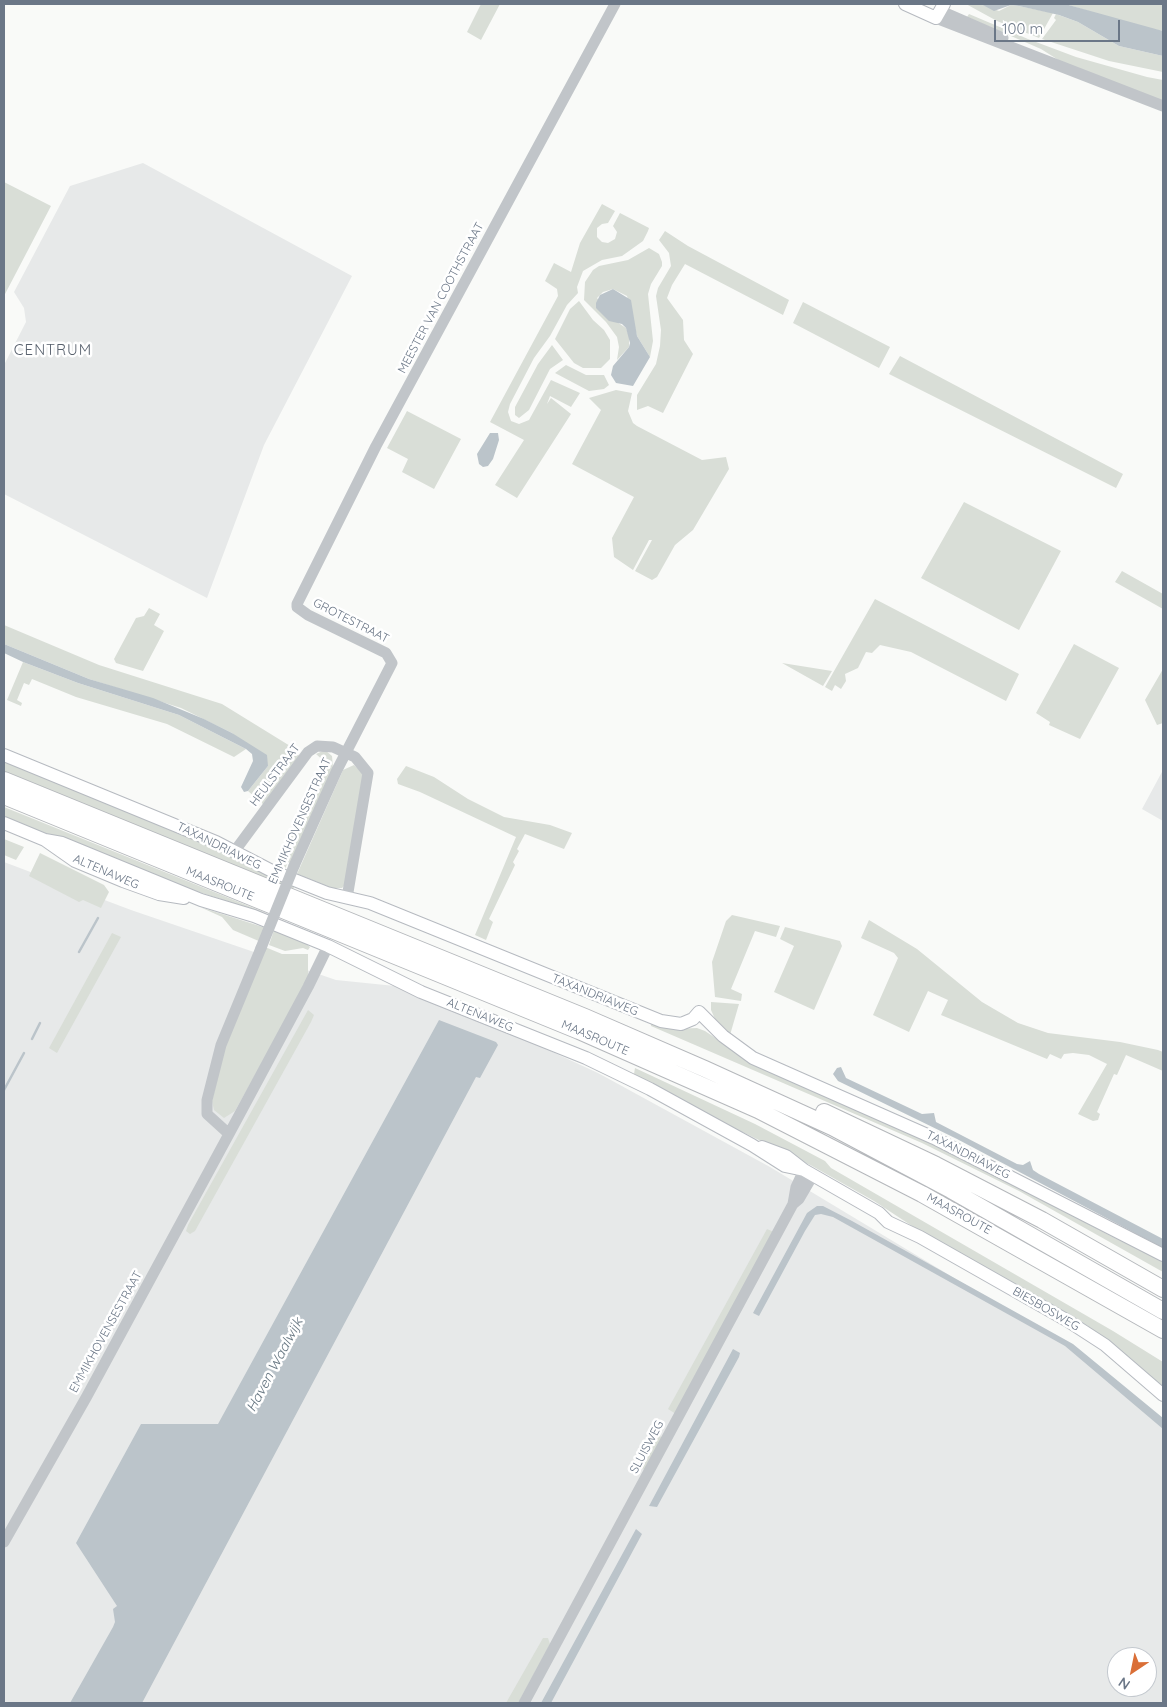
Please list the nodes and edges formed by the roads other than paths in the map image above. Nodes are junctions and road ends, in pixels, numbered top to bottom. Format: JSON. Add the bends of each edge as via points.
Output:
{"nodes":[{"id":1,"x":615,"y":4,"type":"edge"},
{"id":2,"x":905,"y":4,"type":"edge"},
{"id":3,"x":934,"y":9,"type":"edge"},
{"id":4,"x":1163,"y":106,"type":"edge"},
{"id":5,"x":297,"y":607,"type":"joint"},
{"id":6,"x":391,"y":660,"type":"joint"},
{"id":7,"x":346,"y":753,"type":"junction"},
{"id":8,"x":4,"y":755,"type":"edge"},
{"id":9,"x":4,"y":780,"type":"edge"},
{"id":10,"x":4,"y":796,"type":"edge"},
{"id":11,"x":4,"y":823,"type":"edge"},
{"id":12,"x":234,"y":852,"type":"junction"},
{"id":13,"x":347,"y":898,"type":"junction"},
{"id":14,"x":328,"y":946,"type":"junction"},
{"id":15,"x":705,"y":1069,"type":"junction"},
{"id":16,"x":228,"y":1134,"type":"junction"},
{"id":17,"x":809,"y":1173,"type":"junction"},
{"id":18,"x":1163,"y":1254,"type":"edge"},
{"id":19,"x":1163,"y":1291,"type":"edge"},
{"id":20,"x":1163,"y":1311,"type":"edge"},
{"id":21,"x":1136,"y":1314,"type":"junction"},
{"id":22,"x":1163,"y":1330,"type":"edge"},
{"id":23,"x":1163,"y":1337,"type":"edge"},
{"id":24,"x":1163,"y":1395,"type":"edge"},
{"id":25,"x":4,"y":1542,"type":"edge"},
{"id":26,"x":524,"y":1703,"type":"edge"}],
"edges":[{"from":1,"to":5,"type":"street","name":"MEESTER VAN COOTHSTRAAT","via":[[376,446]]},
{"from":2,"to":3,"type":"main road"},
{"from":3,"to":4,"type":"street"},
{"from":5,"to":6,"type":"street","name":"GROTESTRAAT","via":[[386,653]]},
{"from":6,"to":7,"type":"street","name":"EMMIKHOVENSESTRAAT","via":[[390,670]]},
{"from":7,"to":12,"type":"street","name":"HEULSTRAAT","via":[[326,746],[317,746],[308,752]]},
{"from":7,"to":13,"type":"street","name":"HEULSTRAAT","via":[[360,761],[368,773]]},
{"from":7,"to":16,"type":"street","name":"EMMIKHOVENSESTRAAT","bridge":true,"via":[[294,866],[222,1045],[207,1100],[207,1114]]},
{"from":8,"to":12,"type":"main road","name":"TAXANDRIAWEG","via":[[186,829]]},
{"from":9,"to":15,"type":"highway","name":"MAASROUTE"},
{"from":10,"to":21,"type":"highway","name":"MAASROUTE","via":[[579,1031],[758,1110],[922,1194]]},
{"from":11,"to":14,"type":"main road","name":"ALTENAWEG"},
{"from":12,"to":13,"type":"main road","name":"TAXANDRIAWEG","via":[[272,871]]},
{"from":13,"to":18,"type":"main road","name":"TAXANDRIAWEG","via":[[370,902],[660,1021],[687,1022],[700,1012],[753,1058],[934,1138]]},
{"from":14,"to":16,"type":"street","name":"EMMIKHOVENSESTRAAT"},
{"from":14,"to":17,"type":"main road","name":"ALTENAWEG","via":[[406,985],[628,1078],[785,1166]]},
{"from":15,"to":19,"type":"highway","via":[[783,1093],[851,1123],[1042,1220]]},
{"from":15,"to":20,"type":"highway","name":"MAASROUTE","via":[[866,1145],[1063,1252]]},
{"from":16,"to":25,"type":"street","name":"EMMIKHOVENSESTRAAT"},
{"from":17,"to":24,"type":"main road","name":"BIESBOSWEG","via":[[879,1213],[888,1222],[1068,1321],[1104,1345]]},
{"from":17,"to":26,"type":"street","name":"SLUISWEG","via":[[799,1199],[793,1204]]},
{"from":21,"to":22,"type":"highway","name":"MAASROUTE"},
{"from":21,"to":23,"type":"highway"}]}
